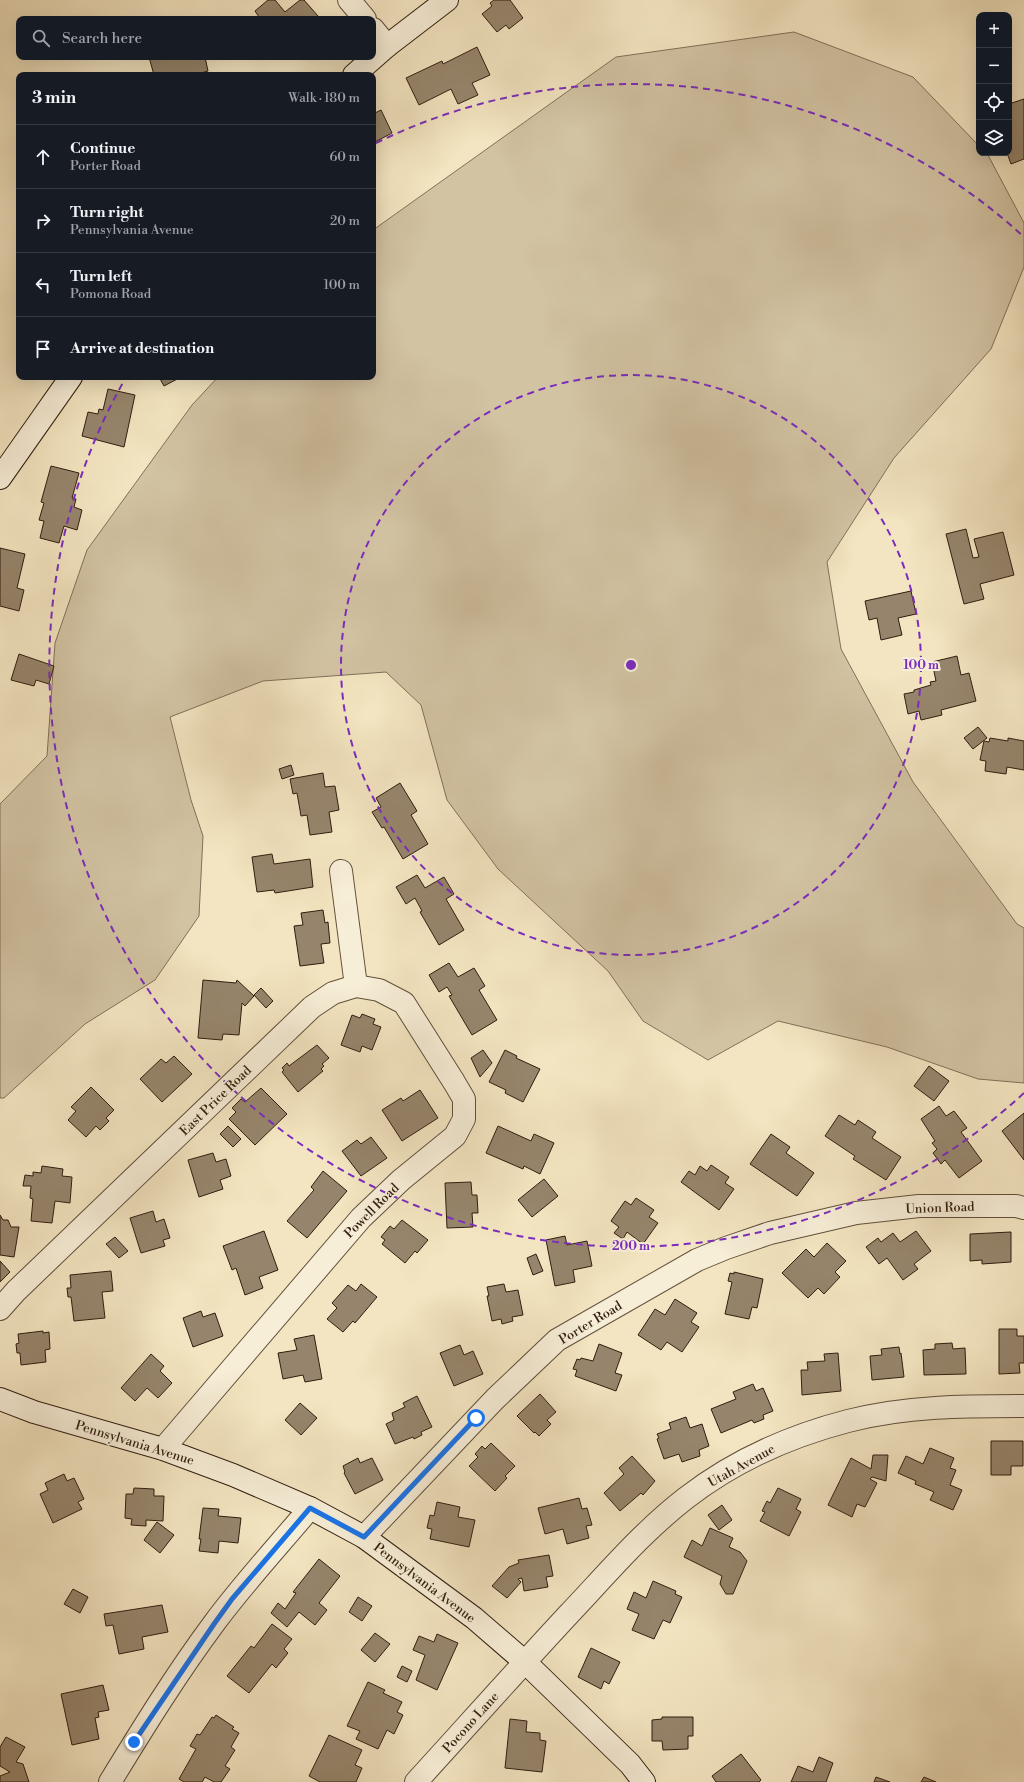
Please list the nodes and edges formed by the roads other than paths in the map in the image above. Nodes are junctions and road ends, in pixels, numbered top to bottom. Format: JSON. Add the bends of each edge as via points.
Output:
{"nodes":[{"id":1,"x":349,"y":0,"type":"edge"},
{"id":2,"x":447,"y":0,"type":"edge"},
{"id":3,"x":362,"y":16,"type":"edge"},
{"id":4,"x":376,"y":33,"type":"edge"},
{"id":5,"x":387,"y":46,"type":"junction"},
{"id":6,"x":376,"y":56,"type":"edge"},
{"id":7,"x":371,"y":60,"type":"edge"},
{"id":8,"x":357,"y":72,"type":"edge"},
{"id":9,"x":69,"y":380,"type":"edge"},
{"id":10,"x":0,"y":478,"type":"edge"},
{"id":11,"x":341,"y":871,"type":"dead end"},
{"id":12,"x":356,"y":986,"type":"junction"},
{"id":13,"x":1024,"y":1208,"type":"edge"},
{"id":14,"x":856,"y":1213,"type":"joint"},
{"id":15,"x":0,"y":1309,"type":"edge"},
{"id":16,"x":0,"y":1400,"type":"edge"},
{"id":17,"x":1024,"y":1406,"type":"edge"},
{"id":18,"x":163,"y":1449,"type":"junction"},
{"id":19,"x":310,"y":1508,"type":"junction"},
{"id":20,"x":364,"y":1537,"type":"junction"},
{"id":21,"x":525,"y":1662,"type":"junction"},
{"id":22,"x":110,"y":1782,"type":"edge"},
{"id":23,"x":416,"y":1782,"type":"edge"},
{"id":24,"x":644,"y":1782,"type":"edge"}],
"edges":[{"from":1,"to":3,"type":"street"},
{"from":2,"to":5,"type":"street"},
{"from":4,"to":5,"type":"street"},
{"from":5,"to":6,"type":"street"},
{"from":7,"to":8,"type":"street"},
{"from":9,"to":10,"type":"street"},
{"from":11,"to":12,"type":"street"},
{"from":12,"to":15,"type":"street","name":"East Price Road","via":[[333,993],[307,1012]]},
{"from":12,"to":18,"type":"street","name":"Powell Road","via":[[379,990],[404,1003],[464,1099],[464,1119],[456,1136],[401,1180],[361,1218]]},
{"from":13,"to":14,"type":"street","name":"Union Road","via":[[919,1206]]},
{"from":14,"to":20,"type":"street","name":"Porter Road","via":[[770,1234],[697,1260],[557,1340],[490,1404]]},
{"from":16,"to":18,"type":"street","name":"Pennsylvania Avenue"},
{"from":17,"to":21,"type":"street","name":"Utah Avenue","via":[[929,1407],[883,1413],[820,1429],[780,1443],[754,1456],[719,1476],[670,1511]]},
{"from":18,"to":19,"type":"street","name":"Pennsylvania Avenue"},
{"from":19,"to":20,"type":"street","name":"Pennsylvania Avenue"},
{"from":19,"to":22,"type":"street","via":[[232,1599],[152,1714]]},
{"from":20,"to":21,"type":"street","name":"Pennsylvania Avenue","via":[[474,1618]]},
{"from":21,"to":23,"type":"street","name":"Pocono Lane"},
{"from":21,"to":24,"type":"street","name":"Pennsylvania Avenue","via":[[630,1764]]}]}
